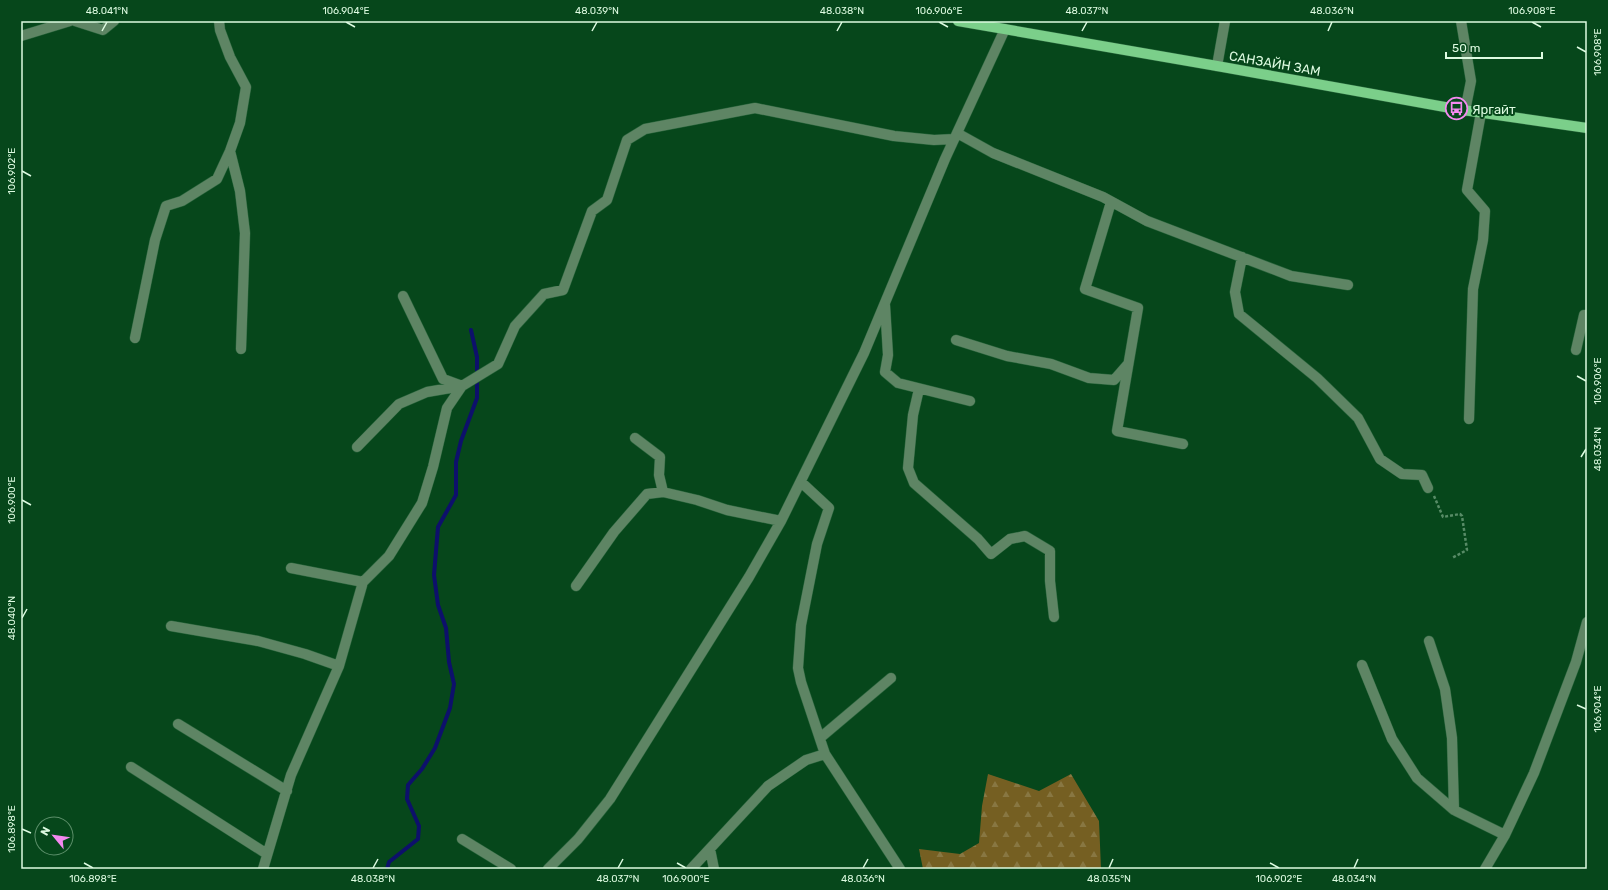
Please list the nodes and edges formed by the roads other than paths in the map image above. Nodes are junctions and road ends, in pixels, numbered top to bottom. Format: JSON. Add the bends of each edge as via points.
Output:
{"nodes":[{"id":1,"x":70,"y":21,"type":"edge"},
{"id":2,"x":75,"y":21,"type":"edge"},
{"id":3,"x":114,"y":21,"type":"edge"},
{"id":4,"x":219,"y":21,"type":"edge"},
{"id":5,"x":958,"y":21,"type":"edge"},
{"id":6,"x":1225,"y":21,"type":"edge"},
{"id":7,"x":1461,"y":21,"type":"edge"},
{"id":8,"x":1005,"y":29,"type":"junction"},
{"id":9,"x":21,"y":36,"type":"edge"},
{"id":10,"x":1217,"y":66,"type":"junction"},
{"id":11,"x":1465,"y":111,"type":"junction"},
{"id":12,"x":1481,"y":113,"type":"junction"},
{"id":13,"x":1587,"y":128,"type":"edge"},
{"id":14,"x":955,"y":136,"type":"junction"},
{"id":15,"x":230,"y":152,"type":"junction"},
{"id":16,"x":1111,"y":202,"type":"junction"},
{"id":17,"x":1242,"y":257,"type":"junction"},
{"id":18,"x":1348,"y":285,"type":"dead end"},
{"id":19,"x":403,"y":296,"type":"dead end"},
{"id":20,"x":884,"y":303,"type":"junction"},
{"id":21,"x":1587,"y":315,"type":"edge"},
{"id":22,"x":135,"y":338,"type":"dead end"},
{"id":23,"x":956,"y":340,"type":"dead end"},
{"id":24,"x":241,"y":349,"type":"dead end"},
{"id":25,"x":1576,"y":350,"type":"dead end"},
{"id":26,"x":1128,"y":364,"type":"junction"},
{"id":27,"x":462,"y":386,"type":"junction"},
{"id":28,"x":919,"y":389,"type":"junction"},
{"id":29,"x":970,"y":401,"type":"dead end"},
{"id":30,"x":1469,"y":419,"type":"dead end"},
{"id":31,"x":635,"y":438,"type":"dead end"},
{"id":32,"x":1183,"y":444,"type":"dead end"},
{"id":33,"x":356,"y":446,"type":"dead end"},
{"id":34,"x":801,"y":482,"type":"junction"},
{"id":35,"x":1428,"y":488,"type":"road end"},
{"id":36,"x":663,"y":492,"type":"junction"},
{"id":37,"x":781,"y":521,"type":"junction"},
{"id":38,"x":291,"y":568,"type":"dead end"},
{"id":39,"x":363,"y":582,"type":"junction"},
{"id":40,"x":576,"y":586,"type":"dead end"},
{"id":41,"x":1054,"y":617,"type":"dead end"},
{"id":42,"x":1587,"y":622,"type":"edge"},
{"id":43,"x":171,"y":626,"type":"dead end"},
{"id":44,"x":1429,"y":641,"type":"dead end"},
{"id":45,"x":1362,"y":665,"type":"dead end"},
{"id":46,"x":339,"y":666,"type":"junction"},
{"id":47,"x":891,"y":678,"type":"dead end"},
{"id":48,"x":178,"y":724,"type":"dead end"},
{"id":49,"x":820,"y":738,"type":"junction"},
{"id":50,"x":825,"y":754,"type":"junction"},
{"id":51,"x":131,"y":767,"type":"dead end"},
{"id":52,"x":286,"y":791,"type":"junction"},
{"id":53,"x":1454,"y":810,"type":"junction"},
{"id":54,"x":1506,"y":835,"type":"junction"},
{"id":55,"x":462,"y":839,"type":"dead end"},
{"id":56,"x":710,"y":849,"type":"junction"},
{"id":57,"x":267,"y":854,"type":"junction"},
{"id":58,"x":263,"y":869,"type":"edge"},
{"id":59,"x":511,"y":869,"type":"edge"},
{"id":60,"x":548,"y":869,"type":"edge"},
{"id":61,"x":691,"y":869,"type":"edge"},
{"id":62,"x":714,"y":869,"type":"edge"},
{"id":63,"x":900,"y":869,"type":"edge"},
{"id":64,"x":1485,"y":869,"type":"edge"}],
"edges":[{"from":1,"to":9,"type":"street"},
{"from":2,"to":3,"type":"street","via":[[103,30]]},
{"from":4,"to":15,"type":"street","via":[[230,57],[246,87],[240,123]]},
{"from":5,"to":8,"type":"main road","name":"САНЗАЙН ЗАМ"},
{"from":6,"to":10,"type":"street"},
{"from":7,"to":11,"type":"street","via":[[1471,81]]},
{"from":8,"to":10,"type":"main road","name":"САНЗАЙН ЗАМ"},
{"from":8,"to":14,"type":"street"},
{"from":10,"to":11,"type":"main road","name":"САНЗАЙН ЗАМ"},
{"from":11,"to":12,"type":"main road","name":"САНЗАЙН ЗАМ"},
{"from":12,"to":13,"type":"main road","name":"САНЗАЙН ЗАМ"},
{"from":12,"to":30,"type":"street","via":[[1467,190],[1485,211],[1483,240],[1473,289]]},
{"from":14,"to":16,"type":"street"},
{"from":14,"to":20,"type":"street"},
{"from":14,"to":27,"type":"street","via":[[934,140],[894,136],[755,108],[645,129],[627,140],[607,200],[592,211],[563,290],[544,294],[515,326],[498,364]]},
{"from":15,"to":22,"type":"street","via":[[217,179],[182,201],[166,206],[155,240]]},
{"from":15,"to":24,"type":"street","via":[[240,191],[245,233]]},
{"from":16,"to":17,"type":"street","via":[[1147,221]]},
{"from":16,"to":26,"type":"street","via":[[1085,289],[1138,308]]},
{"from":17,"to":18,"type":"street","via":[[1291,276]]},
{"from":17,"to":35,"type":"street","via":[[1235,292],[1239,314],[1317,378],[1358,418],[1380,459],[1402,474],[1422,475]]},
{"from":19,"to":27,"type":"street","via":[[443,379]]},
{"from":20,"to":28,"type":"street","via":[[888,355],[886,372],[898,383]]},
{"from":20,"to":34,"type":"street","via":[[864,353]]},
{"from":21,"to":25,"type":"street","via":[[1584,315]]},
{"from":23,"to":26,"type":"street","via":[[1007,356],[1051,364],[1089,378],[1114,380]]},
{"from":26,"to":32,"type":"street","via":[[1118,430]]},
{"from":27,"to":33,"type":"street","via":[[427,392],[399,404]]},
{"from":27,"to":39,"type":"street","via":[[447,408],[422,503],[389,556]]},
{"from":28,"to":29,"type":"street"},
{"from":28,"to":41,"type":"street","via":[[913,416],[908,468],[914,483],[978,539],[991,554],[1010,539],[1025,536],[1050,551]]},
{"from":31,"to":36,"type":"street","via":[[660,457],[659,475]]},
{"from":34,"to":37,"type":"street"},
{"from":34,"to":49,"type":"street","via":[[829,508],[817,544],[803,618],[798,668]]},
{"from":36,"to":37,"type":"street","via":[[727,510]]},
{"from":36,"to":40,"type":"street","via":[[647,494],[614,532]]},
{"from":37,"to":60,"type":"street","via":[[749,577],[610,799],[578,839]]},
{"from":38,"to":39,"type":"street"},
{"from":39,"to":46,"type":"street"},
{"from":42,"to":54,"type":"street","via":[[1576,662],[1550,732]]},
{"from":43,"to":46,"type":"street","via":[[258,642]]},
{"from":44,"to":53,"type":"street","via":[[1445,689],[1452,738]]},
{"from":45,"to":53,"type":"street","via":[[1392,739],[1417,778]]},
{"from":46,"to":52,"type":"street"},
{"from":47,"to":49,"type":"street"},
{"from":48,"to":52,"type":"street"},
{"from":49,"to":50,"type":"street"},
{"from":50,"to":56,"type":"street","via":[[806,760],[768,786]]},
{"from":50,"to":63,"type":"street"},
{"from":51,"to":57,"type":"street"},
{"from":52,"to":57,"type":"street"},
{"from":53,"to":54,"type":"street"},
{"from":54,"to":64,"type":"street"},
{"from":55,"to":59,"type":"street"},
{"from":56,"to":61,"type":"street"},
{"from":56,"to":62,"type":"street"},
{"from":57,"to":58,"type":"street"}]}
